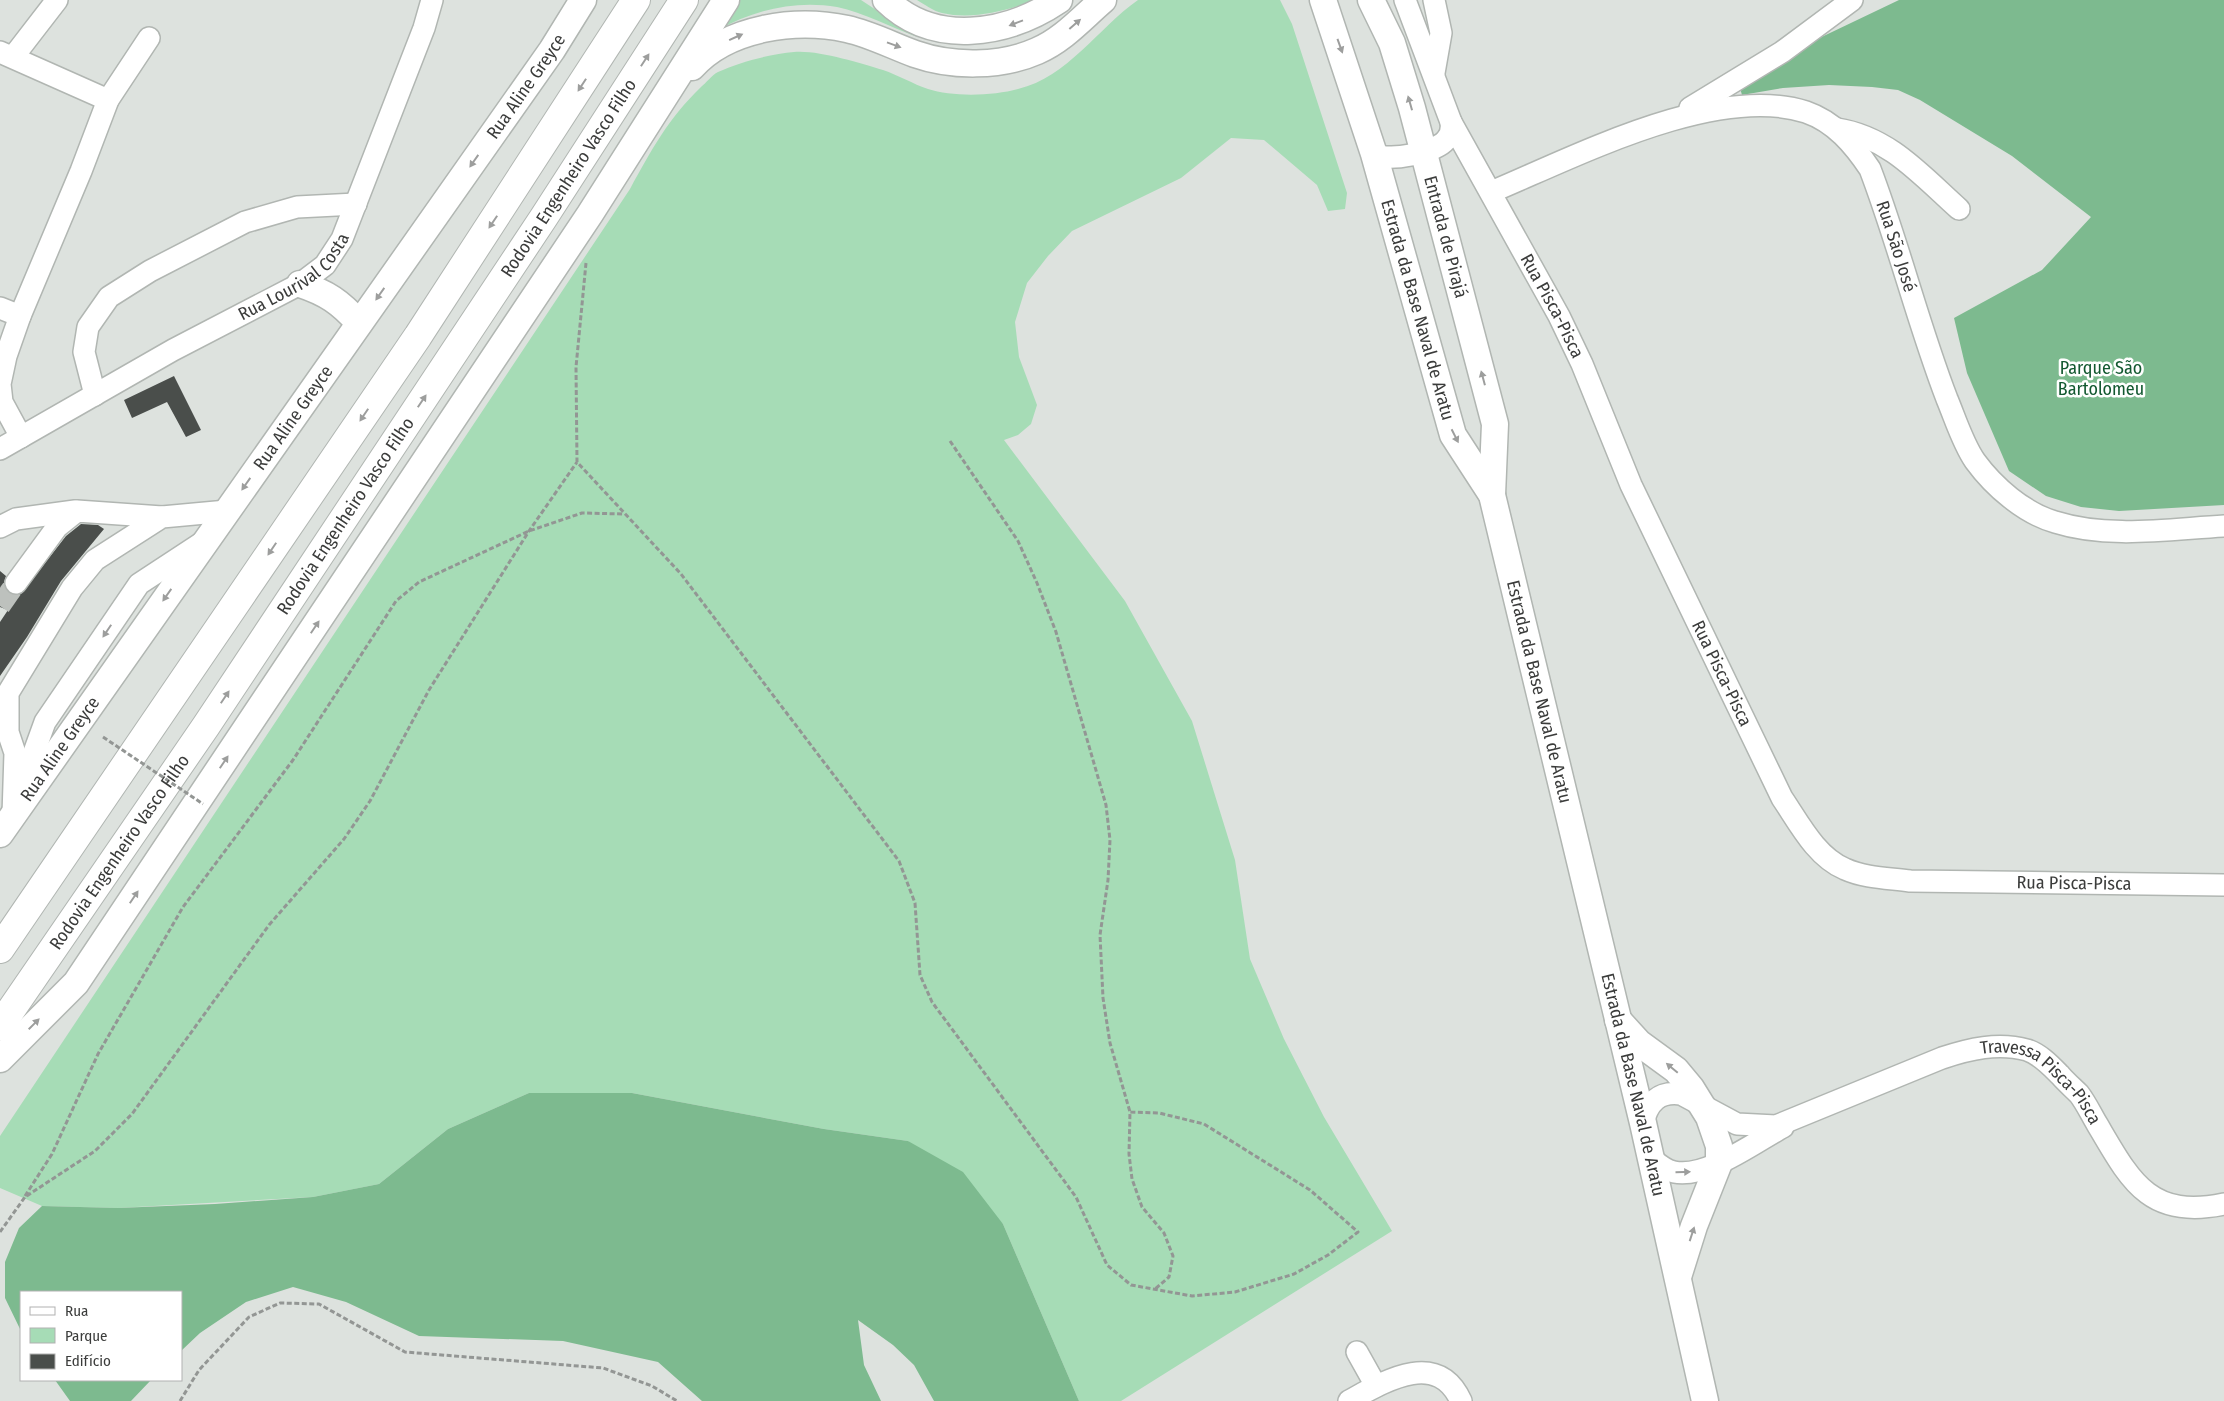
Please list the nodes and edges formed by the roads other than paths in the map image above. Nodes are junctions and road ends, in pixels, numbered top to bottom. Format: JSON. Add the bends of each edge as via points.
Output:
{"nodes":[{"id":1,"x":57,"y":0,"type":"edge"},
{"id":2,"x":432,"y":0,"type":"edge"},
{"id":3,"x":564,"y":0,"type":"edge"},
{"id":4,"x":583,"y":0,"type":"edge"},
{"id":5,"x":636,"y":0,"type":"edge"},
{"id":6,"x":684,"y":0,"type":"edge"},
{"id":7,"x":726,"y":0,"type":"edge"},
{"id":8,"x":886,"y":0,"type":"edge"},
{"id":9,"x":1059,"y":0,"type":"edge"},
{"id":10,"x":1103,"y":0,"type":"edge"},
{"id":11,"x":1323,"y":0,"type":"edge"},
{"id":12,"x":1371,"y":0,"type":"edge"},
{"id":13,"x":1405,"y":0,"type":"edge"},
{"id":14,"x":1434,"y":0,"type":"edge"},
{"id":15,"x":1852,"y":0,"type":"edge"},
{"id":16,"x":149,"y":38,"type":"dead end"},
{"id":17,"x":552,"y":50,"type":"junction"},
{"id":18,"x":6,"y":55,"type":"edge"},
{"id":19,"x":1434,"y":76,"type":"junction"},
{"id":20,"x":108,"y":100,"type":"junction"},
{"id":21,"x":661,"y":102,"type":"junction"},
{"id":22,"x":1451,"y":122,"type":"junction"},
{"id":23,"x":1661,"y":123,"type":"junction"},
{"id":24,"x":1837,"y":129,"type":"junction"},
{"id":25,"x":1423,"y":151,"type":"junction"},
{"id":26,"x":1374,"y":154,"type":"junction"},
{"id":27,"x":1491,"y":192,"type":"junction"},
{"id":28,"x":356,"y":204,"type":"junction"},
{"id":29,"x":1958,"y":209,"type":"dead end"},
{"id":30,"x":300,"y":284,"type":"junction"},
{"id":31,"x":0,"y":308,"type":"edge"},
{"id":32,"x":20,"y":316,"type":"junction"},
{"id":33,"x":359,"y":323,"type":"junction"},
{"id":34,"x":96,"y":395,"type":"junction"},
{"id":35,"x":21,"y":437,"type":"junction"},
{"id":36,"x":0,"y":449,"type":"edge"},
{"id":37,"x":1492,"y":495,"type":"junction"},
{"id":38,"x":78,"y":511,"type":"junction"},
{"id":39,"x":227,"y":511,"type":"junction"},
{"id":40,"x":162,"y":517,"type":"junction"},
{"id":41,"x":2224,"y":526,"type":"edge"},
{"id":42,"x":0,"y":527,"type":"edge"},
{"id":43,"x":16,"y":583,"type":"tunnel mouth"},
{"id":44,"x":4,"y":728,"type":"edge"},
{"id":45,"x":9,"y":817,"type":"edge"},
{"id":46,"x":2224,"y":885,"type":"edge"},
{"id":47,"x":0,"y":949,"type":"edge"},
{"id":48,"x":1618,"y":1018,"type":"junction"},
{"id":49,"x":0,"y":1026,"type":"edge"},
{"id":50,"x":0,"y":1059,"type":"edge"},
{"id":51,"x":1703,"y":1106,"type":"junction"},
{"id":52,"x":1796,"y":1119,"type":"junction"},
{"id":53,"x":1643,"y":1123,"type":"junction"},
{"id":54,"x":1651,"y":1158,"type":"junction"},
{"id":55,"x":1718,"y":1163,"type":"junction"},
{"id":56,"x":2224,"y":1204,"type":"edge"},
{"id":57,"x":1677,"y":1280,"type":"junction"},
{"id":58,"x":1357,"y":1352,"type":"dead end"},
{"id":59,"x":1376,"y":1386,"type":"junction"},
{"id":60,"x":1349,"y":1401,"type":"edge"},
{"id":61,"x":1461,"y":1401,"type":"edge"},
{"id":62,"x":1705,"y":1401,"type":"edge"}],
"edges":[{"from":1,"to":18,"type":"street"},
{"from":2,"to":28,"type":"street","name":"Rua Lourival Costa"},
{"from":3,"to":17,"type":"main road"},
{"from":4,"to":17,"type":"main road","name":"Rua Aline Greyce"},
{"from":5,"to":47,"type":"highway","one_way":true,"via":[[423,328]]},
{"from":49,"to":6,"type":"highway","name":"Rodovia Engenheiro Vasco Filho","one_way":true,"via":[[206,726]]},
{"from":7,"to":21,"type":"main road"},
{"from":9,"to":8,"type":"main road","one_way":true,"via":[[1033,16],[1007,26],[950,31],[907,17]]},
{"from":21,"to":10,"type":"main road","one_way":true,"via":[[698,60],[742,34],[799,26],[847,29],[931,58],[993,62],[1037,51],[1056,41]]},
{"from":11,"to":26,"type":"main road","name":"Estrada da Base Naval de Aratu","one_way":true},
{"from":25,"to":12,"type":"main road","one_way":true,"via":[[1392,43]]},
{"from":13,"to":19,"type":"street"},
{"from":14,"to":19,"type":"street","via":[[1441,33]]},
{"from":15,"to":23,"type":"street","via":[[1782,52]]},
{"from":16,"to":20,"type":"street"},
{"from":17,"to":33,"type":"main road","name":"Rua Aline Greyce","one_way":true},
{"from":18,"to":20,"type":"street"},
{"from":19,"to":22,"type":"street"},
{"from":20,"to":32,"type":"street","via":[[64,215]]},
{"from":50,"to":21,"type":"main road","one_way":true,"via":[[76,983],[590,214]]},
{"from":22,"to":25,"type":"street","name":"Entrada de Pirajá","via":[[1448,139]]},
{"from":22,"to":27,"type":"street","name":"Rua Pisca-Pisca"},
{"from":23,"to":24,"type":"street","name":"Rua São José","via":[[1706,110],[1749,105],[1780,106],[1808,113]]},
{"from":23,"to":27,"type":"street","name":"Rua São José"},
{"from":24,"to":29,"type":"street","via":[[1857,132],[1898,154]]},
{"from":24,"to":41,"type":"street","name":"Rua São José","via":[[1856,148],[1870,170],[1936,371],[1974,459],[1993,483],[2022,506],[2053,522],[2086,530],[2139,531]]},
{"from":25,"to":26,"type":"street","via":[[1389,159]]},
{"from":37,"to":25,"type":"main road","name":"Entrada de Pirajá","one_way":true,"via":[[1495,424]]},
{"from":26,"to":37,"type":"main road","name":"Estrada da Base Naval de Aratu","one_way":true,"via":[[1453,435]]},
{"from":27,"to":46,"type":"street","name":"Rua Pisca-Pisca","via":[[1559,316],[1631,485],[1782,798],[1806,835],[1824,854],[1844,869],[1868,876],[1910,881]]},
{"from":28,"to":30,"type":"street","name":"Rua Lourival Costa","via":[[342,239],[325,265]]},
{"from":28,"to":34,"type":"street","via":[[297,207],[245,222],[109,296],[88,327],[84,352]]},
{"from":30,"to":33,"type":"main road","via":[[324,292]]},
{"from":30,"to":34,"type":"street","name":"Rua Lourival Costa"},
{"from":31,"to":32,"type":"street"},
{"from":32,"to":35,"type":"street","via":[[0,384],[2,402]]},
{"from":33,"to":39,"type":"main road","name":"Rua Aline Greyce","one_way":true},
{"from":34,"to":35,"type":"street","name":"Rua Lourival Costa"},
{"from":35,"to":36,"type":"street","name":"Rua Lourival Costa"},
{"from":37,"to":48,"type":"main road","name":"Estrada da Base Naval de Aratu"},
{"from":38,"to":40,"type":"street"},
{"from":38,"to":42,"type":"street","via":[[16,519]]},
{"from":38,"to":43,"type":"street","via":[[57,527]]},
{"from":39,"to":40,"type":"street"},
{"from":39,"to":45,"type":"main road","name":"Rua Aline Greyce","one_way":true},
{"from":40,"to":44,"type":"street","via":[[95,560],[72,588],[8,693]]},
{"from":44,"to":45,"type":"street","via":[[15,753]]},
{"from":51,"to":48,"type":"main road","one_way":true,"via":[[1676,1070],[1639,1043]]},
{"from":48,"to":53,"type":"main road","name":"Estrada da Base Naval de Aratu"},
{"from":51,"to":52,"type":"street","name":"Travessa Pisca-Pisca","via":[[1737,1124],[1776,1126]]},
{"from":51,"to":53,"type":"street","name":"Travessa Pisca-Pisca","via":[[1681,1094],[1662,1095],[1646,1109]]},
{"from":51,"to":55,"type":"main road","via":[[1719,1146]]},
{"from":52,"to":55,"type":"street","name":"Travessa Pisca-Pisca"},
{"from":52,"to":56,"type":"street","name":"Travessa Pisca-Pisca","via":[[1970,1049],[2000,1046],[2028,1051],[2047,1062],[2080,1095],[2121,1165],[2138,1187],[2156,1200],[2182,1207]]},
{"from":53,"to":54,"type":"main road","name":"Estrada da Base Naval de Aratu"},
{"from":54,"to":55,"type":"street","name":"Travessa Pisca-Pisca","one_way":true,"via":[[1662,1168],[1674,1172],[1697,1171]]},
{"from":54,"to":57,"type":"main road","name":"Estrada da Base Naval de Aratu"},
{"from":57,"to":55,"type":"main road","one_way":true},
{"from":57,"to":62,"type":"main road","name":"Estrada da Base Naval de Aratu"},
{"from":58,"to":59,"type":"street"},
{"from":59,"to":60,"type":"street"},
{"from":59,"to":61,"type":"street","via":[[1402,1374],[1423,1373],[1441,1377],[1455,1388]]}]}
